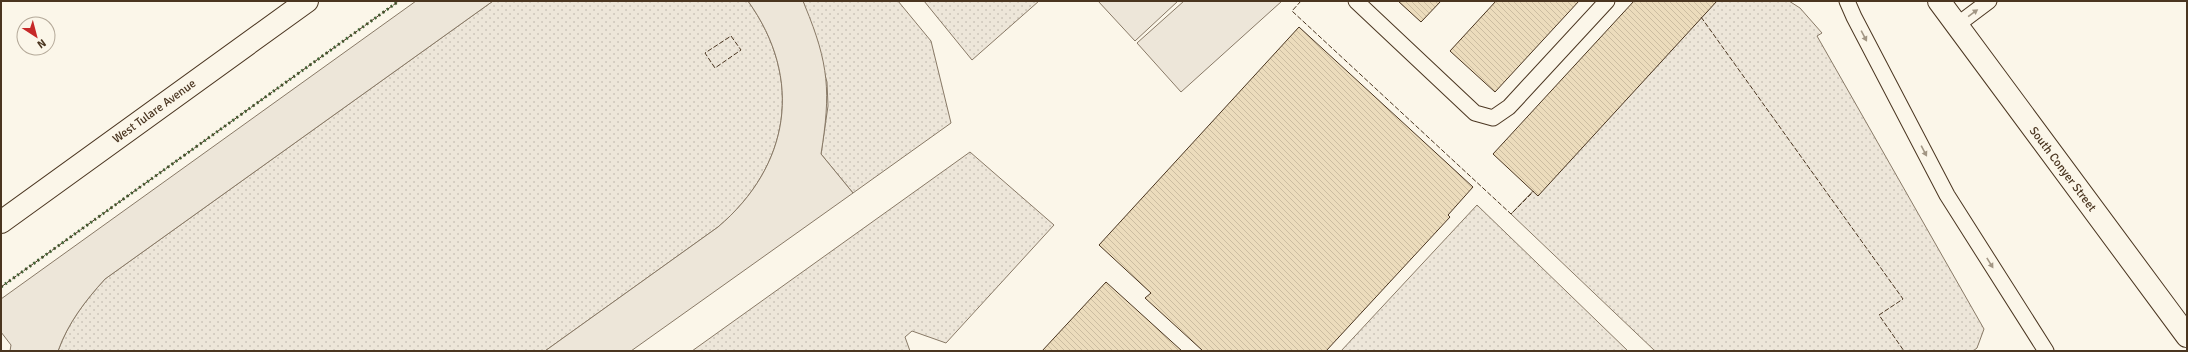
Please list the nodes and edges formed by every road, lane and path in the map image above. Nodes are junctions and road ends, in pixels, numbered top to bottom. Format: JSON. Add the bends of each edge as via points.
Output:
{"nodes":[{"id":1,"x":307,"y":1,"type":"edge"},
{"id":2,"x":1356,"y":1,"type":"edge"},
{"id":3,"x":1607,"y":1,"type":"edge"},
{"id":4,"x":1847,"y":1,"type":"edge"},
{"id":5,"x":1939,"y":1,"type":"edge"},
{"id":6,"x":1989,"y":1,"type":"edge"},
{"id":7,"x":1957,"y":25,"type":"junction"},
{"id":8,"x":1,"y":222,"type":"edge"},
{"id":9,"x":2187,"y":336,"type":"edge"},
{"id":10,"x":2046,"y":351,"type":"edge"}],
"edges":[{"from":1,"to":8,"type":"street","name":"West Tulare Avenue"},
{"from":2,"to":3,"type":"lane","via":[[1475,113],[1493,118],[1509,107]]},
{"from":4,"to":10,"type":"lane","one_way":true,"via":[[1947,196]]},
{"from":5,"to":7,"type":"street","name":"South Conyer Street"},
{"from":7,"to":6,"type":"lane","one_way":true},
{"from":7,"to":9,"type":"street","name":"South Conyer Street"}]}
